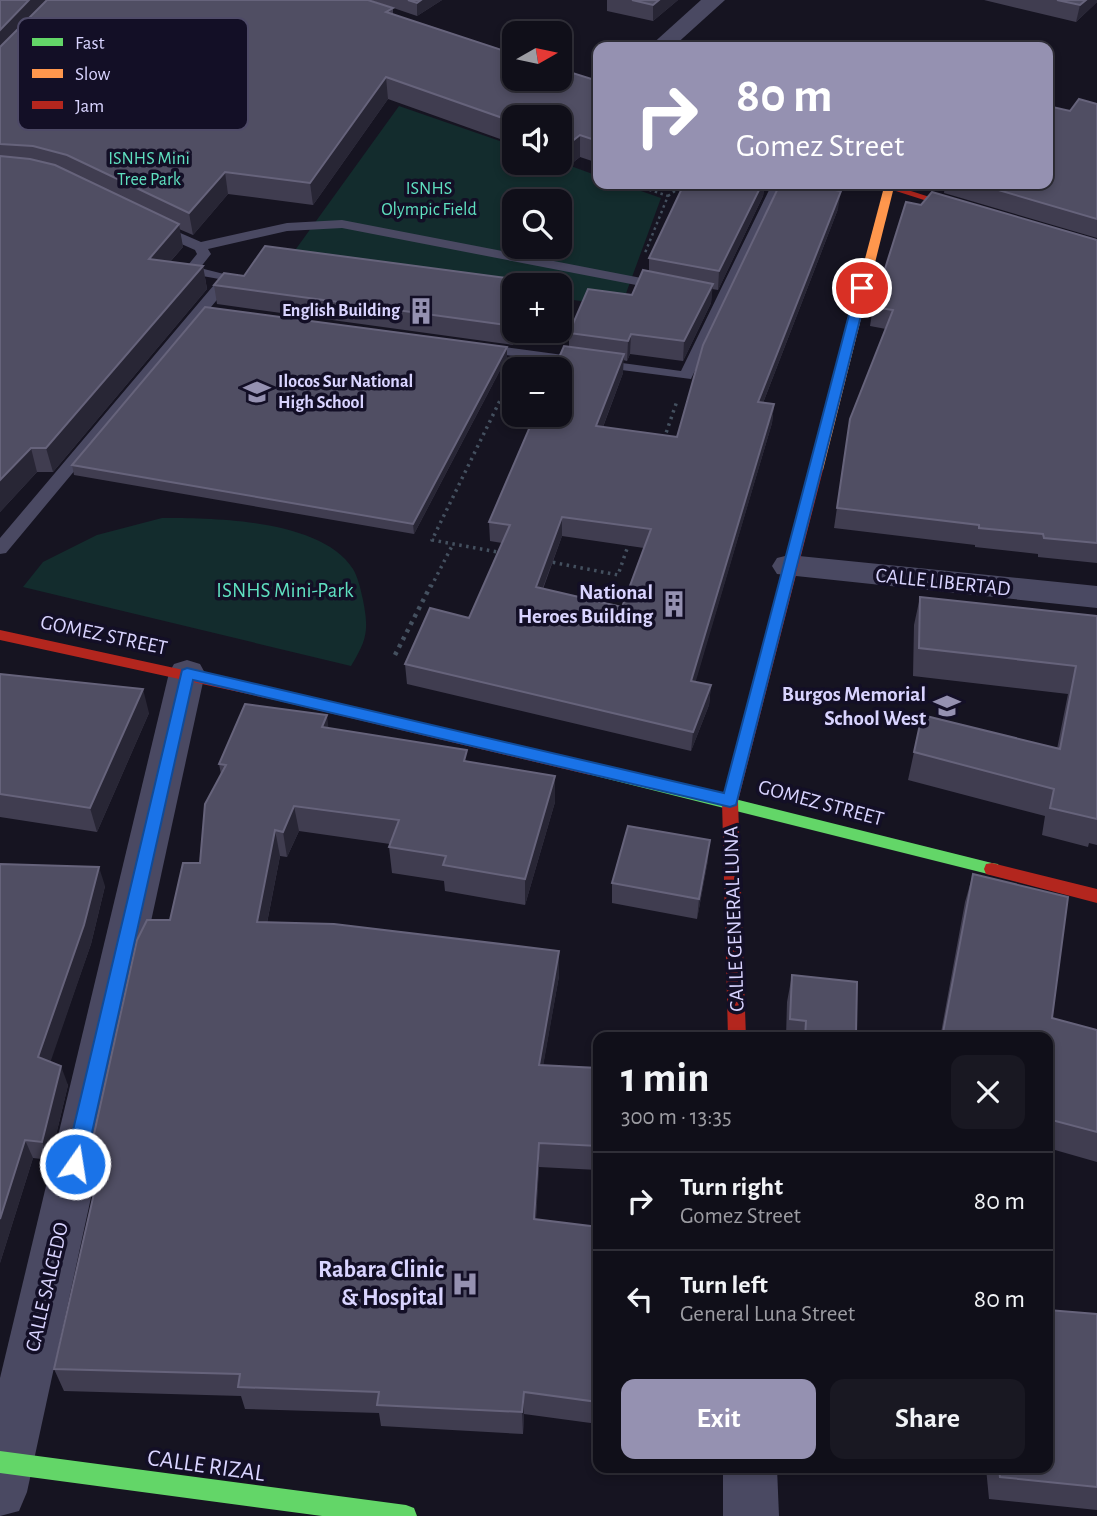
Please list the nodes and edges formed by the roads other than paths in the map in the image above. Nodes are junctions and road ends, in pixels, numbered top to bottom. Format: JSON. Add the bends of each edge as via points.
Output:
{"nodes":[{"id":1,"x":714,"y":0,"type":"edge"},
{"id":2,"x":666,"y":42,"type":"edge"},
{"id":3,"x":775,"y":189,"type":"edge"},
{"id":4,"x":883,"y":189,"type":"edge"},
{"id":5,"x":897,"y":189,"type":"edge"},
{"id":6,"x":992,"y":219,"type":"edge"},
{"id":7,"x":142,"y":220,"type":"edge"},
{"id":8,"x":200,"y":247,"type":"junction"},
{"id":9,"x":682,"y":290,"type":"edge"},
{"id":10,"x":469,"y":346,"type":"edge"},
{"id":11,"x":0,"y":549,"type":"edge"},
{"id":12,"x":789,"y":566,"type":"junction"},
{"id":13,"x":1097,"y":597,"type":"edge"},
{"id":14,"x":0,"y":635,"type":"edge"},
{"id":15,"x":187,"y":673,"type":"junction"},
{"id":16,"x":730,"y":801,"type":"junction"},
{"id":17,"x":1097,"y":897,"type":"edge"},
{"id":18,"x":737,"y":1032,"type":"edge"},
{"id":19,"x":2,"y":1472,"type":"edge"},
{"id":20,"x":750,"y":1473,"type":"edge"},
{"id":21,"x":405,"y":1516,"type":"edge"},
{"id":22,"x":751,"y":1516,"type":"edge"}],
"edges":[{"from":1,"to":2,"type":"street"},
{"from":3,"to":10,"type":"lane","via":[[716,297],[685,376]]},
{"from":4,"to":12,"type":"street","name":"CALLE GENERAL LUNA"},
{"from":5,"to":6,"type":"street"},
{"from":7,"to":8,"type":"lane"},
{"from":8,"to":9,"type":"lane","via":[[266,228],[342,224]]},
{"from":8,"to":11,"type":"lane","via":[[204,254],[191,270],[229,277],[210,310]]},
{"from":12,"to":13,"type":"street","name":"CALLE LIBERTAD"},
{"from":12,"to":16,"type":"street","name":"CALLE GENERAL LUNA"},
{"from":14,"to":15,"type":"street","name":"GOMEZ STREET"},
{"from":15,"to":16,"type":"street","name":"GOMEZ STREET"},
{"from":15,"to":19,"type":"street","name":"CALLE SALCEDO"},
{"from":16,"to":17,"type":"street","name":"GOMEZ STREET"},
{"from":16,"to":18,"type":"street","name":"CALLE GENERAL LUNA"},
{"from":19,"to":21,"type":"street","name":"CALLE RIZAL"},
{"from":20,"to":22,"type":"street"}]}
